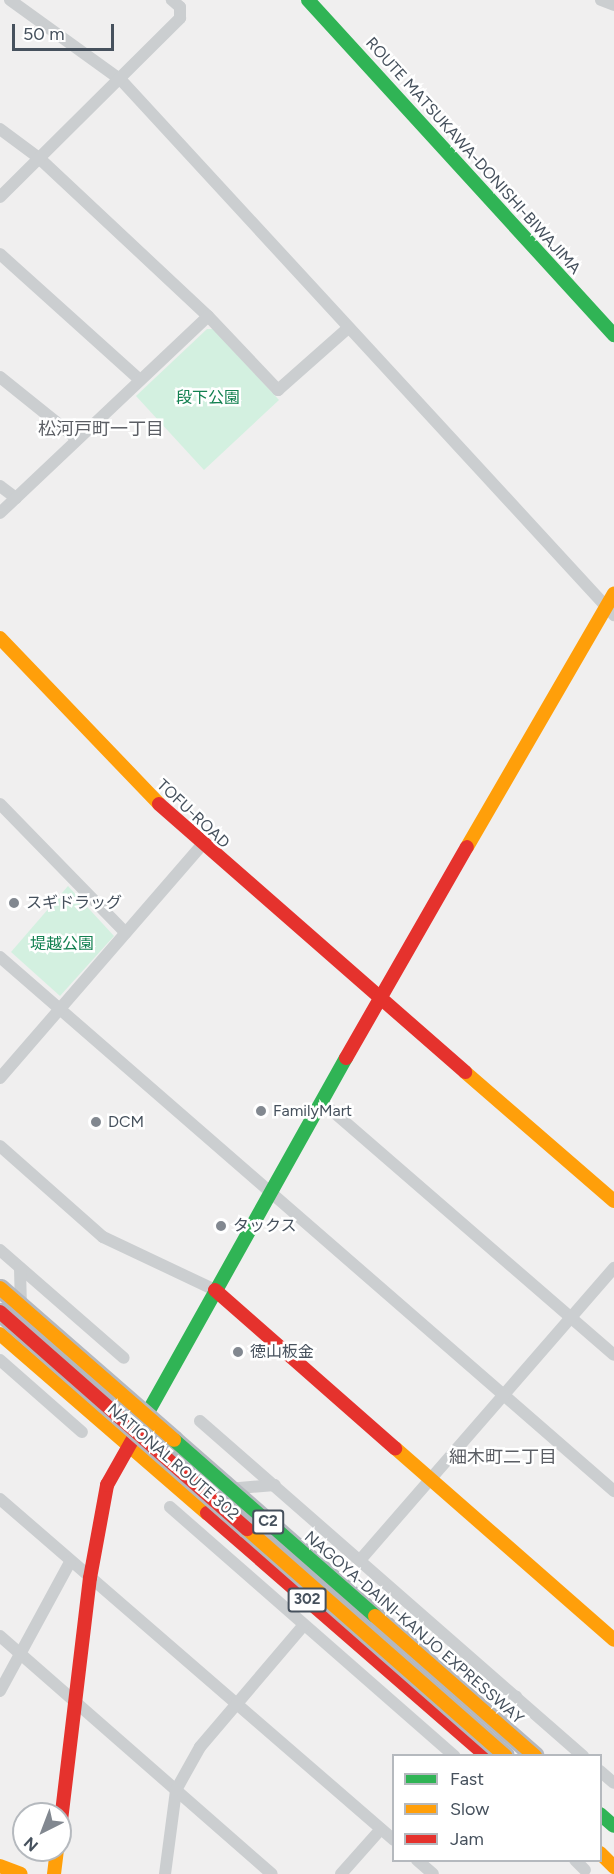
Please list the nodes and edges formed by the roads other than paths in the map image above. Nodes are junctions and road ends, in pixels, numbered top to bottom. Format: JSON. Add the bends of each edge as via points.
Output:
{"nodes":[{"id":1,"x":10,"y":0,"type":"edge"},
{"id":2,"x":172,"y":0,"type":"edge"},
{"id":3,"x":308,"y":0,"type":"edge"},
{"id":4,"x":601,"y":0,"type":"edge"},
{"id":5,"x":614,"y":5,"type":"edge"},
{"id":6,"x":121,"y":80,"type":"junction"},
{"id":7,"x":0,"y":129,"type":"edge"},
{"id":8,"x":39,"y":158,"type":"junction"},
{"id":9,"x":0,"y":197,"type":"edge"},
{"id":10,"x":0,"y":254,"type":"edge"},
{"id":11,"x":208,"y":316,"type":"junction"},
{"id":12,"x":348,"y":328,"type":"junction"},
{"id":13,"x":614,"y":335,"type":"edge"},
{"id":14,"x":0,"y":376,"type":"edge"},
{"id":15,"x":140,"y":380,"type":"junction"},
{"id":16,"x":77,"y":439,"type":"junction"},
{"id":17,"x":0,"y":486,"type":"edge"},
{"id":18,"x":16,"y":498,"type":"junction"},
{"id":19,"x":0,"y":513,"type":"edge"},
{"id":20,"x":614,"y":593,"type":"edge"},
{"id":21,"x":610,"y":611,"type":"edge"},
{"id":22,"x":2,"y":645,"type":"edge"},
{"id":23,"x":0,"y":804,"type":"edge"},
{"id":24,"x":202,"y":845,"type":"junction"},
{"id":25,"x":126,"y":933,"type":"junction"},
{"id":26,"x":0,"y":957,"type":"edge"},
{"id":27,"x":379,"y":998,"type":"junction"},
{"id":28,"x":60,"y":1010,"type":"junction"},
{"id":29,"x":0,"y":1078,"type":"edge"},
{"id":30,"x":322,"y":1102,"type":"junction"},
{"id":31,"x":0,"y":1146,"type":"edge"},
{"id":32,"x":270,"y":1193,"type":"junction"},
{"id":33,"x":614,"y":1201,"type":"edge"},
{"id":34,"x":0,"y":1250,"type":"edge"},
{"id":35,"x":20,"y":1268,"type":"junction"},
{"id":36,"x":614,"y":1268,"type":"edge"},
{"id":37,"x":0,"y":1288,"type":"edge"},
{"id":38,"x":215,"y":1290,"type":"junction"},
{"id":39,"x":0,"y":1312,"type":"edge"},
{"id":40,"x":570,"y":1318,"type":"junction"},
{"id":41,"x":0,"y":1334,"type":"edge"},
{"id":42,"x":22,"y":1353,"type":"junction"},
{"id":43,"x":614,"y":1355,"type":"edge"},
{"id":44,"x":124,"y":1358,"type":"dead end"},
{"id":45,"x":0,"y":1360,"type":"edge"},
{"id":46,"x":30,"y":1386,"type":"junction"},
{"id":47,"x":62,"y":1388,"type":"junction"},
{"id":48,"x":504,"y":1395,"type":"junction"},
{"id":49,"x":200,"y":1421,"type":"dead end"},
{"id":50,"x":82,"y":1432,"type":"dead end"},
{"id":51,"x":127,"y":1444,"type":"junction"},
{"id":52,"x":430,"y":1480,"type":"junction"},
{"id":53,"x":275,"y":1485,"type":"junction"},
{"id":54,"x":614,"y":1491,"type":"edge"},
{"id":55,"x":183,"y":1493,"type":"junction"},
{"id":56,"x":0,"y":1499,"type":"edge"},
{"id":57,"x":170,"y":1507,"type":"dead end"},
{"id":58,"x":245,"y":1546,"type":"junction"},
{"id":59,"x":361,"y":1559,"type":"junction"},
{"id":60,"x":70,"y":1562,"type":"junction"},
{"id":61,"x":242,"y":1570,"type":"junction"},
{"id":62,"x":90,"y":1578,"type":"junction"},
{"id":63,"x":304,"y":1625,"type":"junction"},
{"id":64,"x":0,"y":1636,"type":"edge"},
{"id":65,"x":614,"y":1640,"type":"edge"},
{"id":66,"x":21,"y":1655,"type":"junction"},
{"id":67,"x":0,"y":1690,"type":"edge"},
{"id":68,"x":516,"y":1697,"type":"junction"},
{"id":69,"x":77,"y":1703,"type":"junction"},
{"id":70,"x":236,"y":1704,"type":"junction"},
{"id":71,"x":487,"y":1713,"type":"junction"},
{"id":72,"x":453,"y":1754,"type":"edge"},
{"id":73,"x":486,"y":1754,"type":"edge"},
{"id":74,"x":502,"y":1754,"type":"edge"},
{"id":75,"x":503,"y":1754,"type":"edge"},
{"id":76,"x":534,"y":1754,"type":"edge"},
{"id":77,"x":543,"y":1754,"type":"edge"},
{"id":78,"x":582,"y":1754,"type":"edge"},
{"id":79,"x":602,"y":1773,"type":"edge"},
{"id":80,"x":614,"y":1783,"type":"edge"},
{"id":81,"x":176,"y":1790,"type":"junction"},
{"id":82,"x":64,"y":1802,"type":"edge"},
{"id":83,"x":602,"y":1816,"type":"edge"},
{"id":84,"x":614,"y":1826,"type":"edge"},
{"id":85,"x":381,"y":1829,"type":"junction"},
{"id":86,"x":392,"y":1839,"type":"edge"},
{"id":87,"x":602,"y":1843,"type":"edge"},
{"id":88,"x":614,"y":1854,"type":"edge"},
{"id":89,"x":602,"y":1857,"type":"edge"},
{"id":90,"x":419,"y":1862,"type":"edge"},
{"id":91,"x":577,"y":1862,"type":"edge"},
{"id":92,"x":0,"y":1866,"type":"edge"},
{"id":93,"x":614,"y":1868,"type":"edge"},
{"id":94,"x":585,"y":1870,"type":"dead end"},
{"id":95,"x":21,"y":1874,"type":"edge"},
{"id":96,"x":165,"y":1874,"type":"edge"},
{"id":97,"x":273,"y":1874,"type":"edge"},
{"id":98,"x":341,"y":1874,"type":"edge"},
{"id":99,"x":433,"y":1874,"type":"edge"}],
"edges":[{"from":1,"to":6,"type":"street"},
{"from":2,"to":6,"type":"street","via":[[180,6],[180,18]]},
{"from":3,"to":13,"type":"main road","name":"ROUTE MATSUKAWA-DONISHI-BIWAJIMA"},
{"from":4,"to":5,"type":"street"},
{"from":6,"to":8,"type":"street"},
{"from":6,"to":12,"type":"street"},
{"from":7,"to":8,"type":"street"},
{"from":8,"to":9,"type":"street"},
{"from":8,"to":11,"type":"street"},
{"from":10,"to":15,"type":"street"},
{"from":11,"to":12,"type":"street","via":[[278,390]]},
{"from":11,"to":15,"type":"street"},
{"from":12,"to":21,"type":"street"},
{"from":14,"to":16,"type":"street"},
{"from":15,"to":16,"type":"street"},
{"from":16,"to":18,"type":"street"},
{"from":17,"to":18,"type":"street"},
{"from":18,"to":19,"type":"street"},
{"from":20,"to":21,"type":"main road"},
{"from":21,"to":27,"type":"main road"},
{"from":22,"to":24,"type":"main road","name":"TOFU-ROAD"},
{"from":23,"to":25,"type":"street"},
{"from":24,"to":25,"type":"street"},
{"from":24,"to":27,"type":"main road","name":"TOFU-ROAD"},
{"from":25,"to":28,"type":"street"},
{"from":26,"to":28,"type":"street"},
{"from":27,"to":30,"type":"main road"},
{"from":27,"to":33,"type":"main road","name":"TOFU-ROAD"},
{"from":28,"to":29,"type":"street"},
{"from":28,"to":32,"type":"street"},
{"from":30,"to":32,"type":"main road"},
{"from":30,"to":40,"type":"street"},
{"from":31,"to":38,"type":"street","via":[[103,1237]]},
{"from":32,"to":38,"type":"main road"},
{"from":32,"to":48,"type":"street"},
{"from":34,"to":35,"type":"street"},
{"from":35,"to":42,"type":"street"},
{"from":35,"to":44,"type":"street"},
{"from":36,"to":40,"type":"street"},
{"from":37,"to":71,"type":"main road","name":"NAGOYA-DAINI-KANJO EXPRESSWAY","number":"C2","bridge":true},
{"from":38,"to":51,"type":"main road"},
{"from":38,"to":52,"type":"main road"},
{"from":39,"to":74,"type":"main road","number":"C2","bridge":true},
{"from":40,"to":43,"type":"street"},
{"from":40,"to":48,"type":"street"},
{"from":41,"to":42,"type":"main road","name":"NATIONAL ROUTE 302","number":"302"},
{"from":42,"to":47,"type":"main road","name":"NATIONAL ROUTE 302","number":"302"},
{"from":45,"to":46,"type":"street"},
{"from":46,"to":47,"type":"street"},
{"from":46,"to":50,"type":"street"},
{"from":47,"to":51,"type":"main road","name":"NATIONAL ROUTE 302","number":"302"},
{"from":48,"to":52,"type":"street"},
{"from":48,"to":54,"type":"street"},
{"from":49,"to":53,"type":"street"},
{"from":51,"to":55,"type":"main road","name":"NATIONAL ROUTE 302","number":"302"},
{"from":51,"to":62,"type":"main road","via":[[104,1495]]},
{"from":52,"to":59,"type":"street"},
{"from":52,"to":65,"type":"main road"},
{"from":53,"to":55,"type":"street"},
{"from":53,"to":59,"type":"street"},
{"from":55,"to":58,"type":"main road","name":"NATIONAL ROUTE 302","number":"302"},
{"from":56,"to":60,"type":"street"},
{"from":57,"to":61,"type":"street"},
{"from":58,"to":61,"type":"street"},
{"from":58,"to":73,"type":"main road","name":"NATIONAL ROUTE 302","number":"302"},
{"from":59,"to":68,"type":"street"},
{"from":60,"to":62,"type":"street"},
{"from":60,"to":66,"type":"street"},
{"from":61,"to":63,"type":"street"},
{"from":62,"to":69,"type":"main road"},
{"from":62,"to":70,"type":"street"},
{"from":63,"to":70,"type":"street"},
{"from":63,"to":72,"type":"street"},
{"from":64,"to":66,"type":"street"},
{"from":66,"to":67,"type":"street"},
{"from":66,"to":69,"type":"street"},
{"from":68,"to":75,"type":"street"},
{"from":68,"to":78,"type":"street"},
{"from":69,"to":81,"type":"street"},
{"from":69,"to":82,"type":"main road"},
{"from":70,"to":81,"type":"street","via":[[200,1747]]},
{"from":70,"to":85,"type":"street"},
{"from":71,"to":76,"type":"main road","name":"NAGOYA-DAINI-KANJO EXPRESSWAY","number":"C2","bridge":true},
{"from":71,"to":77,"type":"main road","bridge":true},
{"from":79,"to":80,"type":"street"},
{"from":81,"to":96,"type":"street"},
{"from":81,"to":97,"type":"street"},
{"from":83,"to":84,"type":"main road"},
{"from":85,"to":86,"type":"street"},
{"from":85,"to":98,"type":"street"},
{"from":87,"to":88,"type":"main road"},
{"from":89,"to":93,"type":"main road"},
{"from":90,"to":99,"type":"street"},
{"from":91,"to":94,"type":"street"},
{"from":92,"to":95,"type":"main road"}]}
